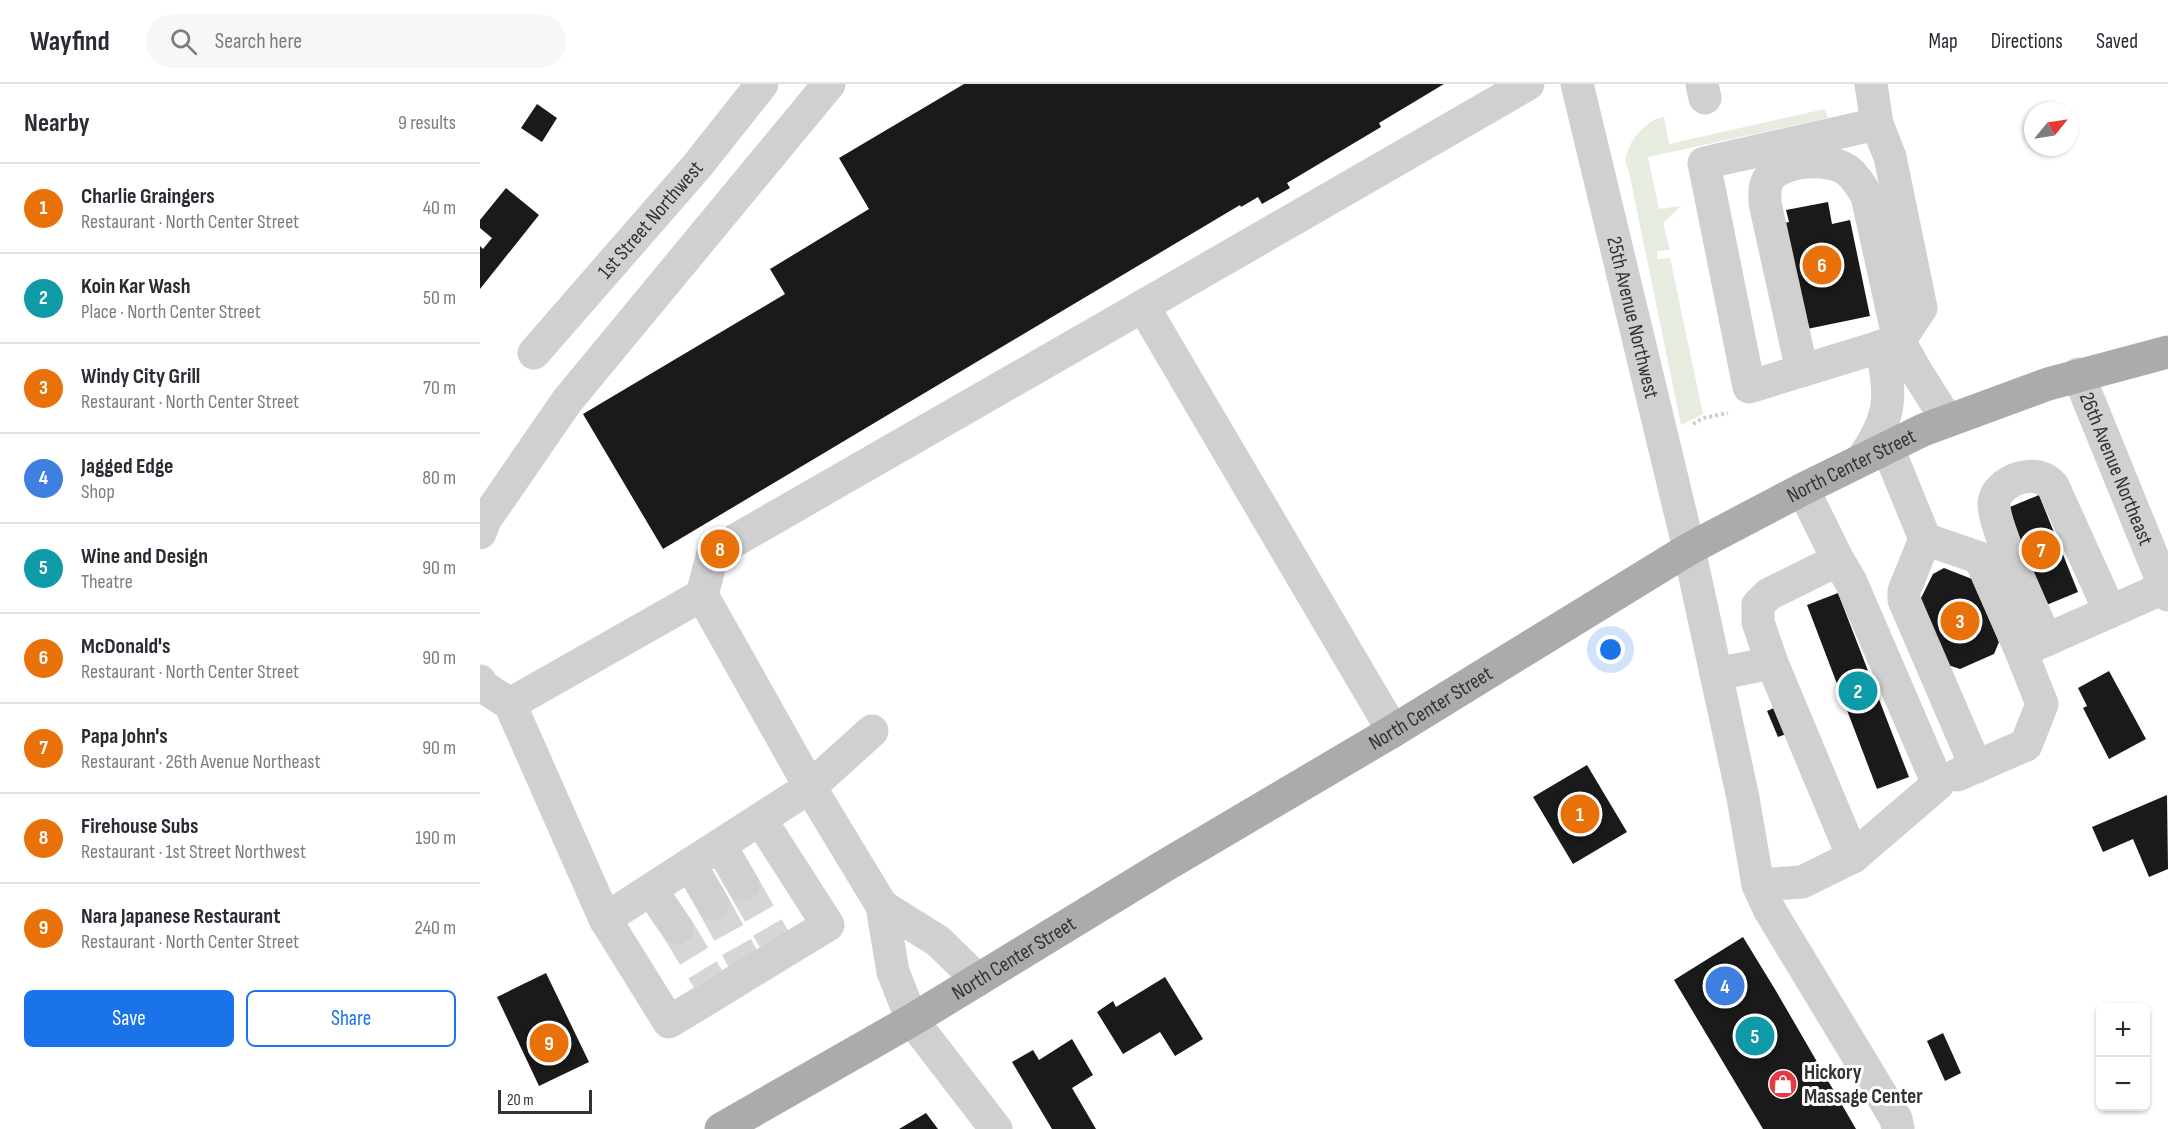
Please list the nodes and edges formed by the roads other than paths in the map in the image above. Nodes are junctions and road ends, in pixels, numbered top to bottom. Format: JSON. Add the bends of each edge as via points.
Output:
{"nodes":[{"id":1,"x":762,"y":84,"type":"edge"},
{"id":2,"x":829,"y":84,"type":"edge"},
{"id":3,"x":1577,"y":84,"type":"edge"},
{"id":4,"x":1871,"y":84,"type":"edge"},
{"id":5,"x":1519,"y":87,"type":"edge"},
{"id":6,"x":1877,"y":124,"type":"junction"},
{"id":7,"x":1143,"y":306,"type":"junction"},
{"id":8,"x":1890,"y":344,"type":"junction"},
{"id":9,"x":2168,"y":352,"type":"edge"},
{"id":10,"x":534,"y":353,"type":"dead end"},
{"id":11,"x":1802,"y":371,"type":"junction"},
{"id":12,"x":2078,"y":374,"type":"junction"},
{"id":13,"x":1947,"y":420,"type":"junction"},
{"id":14,"x":1875,"y":452,"type":"junction"},
{"id":15,"x":1803,"y":489,"type":"junction"},
{"id":16,"x":480,"y":533,"type":"edge"},
{"id":17,"x":1925,"y":539,"type":"junction"},
{"id":18,"x":1689,"y":549,"type":"junction"},
{"id":19,"x":1838,"y":560,"type":"junction"},
{"id":20,"x":2167,"y":590,"type":"edge"},
{"id":21,"x":702,"y":595,"type":"junction"},
{"id":22,"x":2110,"y":612,"type":"junction"},
{"id":23,"x":2033,"y":646,"type":"junction"},
{"id":24,"x":1772,"y":663,"type":"junction"},
{"id":25,"x":1716,"y":674,"type":"junction"},
{"id":26,"x":480,"y":681,"type":"edge"},
{"id":27,"x":510,"y":704,"type":"junction"},
{"id":28,"x":872,"y":731,"type":"dead end"},
{"id":29,"x":1393,"y":731,"type":"junction"},
{"id":30,"x":1976,"y":767,"type":"junction"},
{"id":31,"x":1938,"y":784,"type":"junction"},
{"id":32,"x":810,"y":787,"type":"junction"},
{"id":33,"x":760,"y":819,"type":"junction"},
{"id":34,"x":720,"y":845,"type":"junction"},
{"id":35,"x":1853,"y":857,"type":"junction"},
{"id":36,"x":690,"y":864,"type":"junction"},
{"id":37,"x":743,"y":885,"type":"tunnel mouth"},
{"id":38,"x":1758,"y":885,"type":"junction"},
{"id":39,"x":651,"y":890,"type":"junction"},
{"id":40,"x":713,"y":904,"type":"tunnel mouth"},
{"id":41,"x":882,"y":906,"type":"junction"},
{"id":42,"x":605,"y":919,"type":"junction"},
{"id":43,"x":677,"y":928,"type":"tunnel mouth"},
{"id":44,"x":978,"y":980,"type":"junction"},
{"id":45,"x":912,"y":1020,"type":"junction"},
{"id":46,"x":761,"y":1117,"type":"edge"},
{"id":47,"x":721,"y":1129,"type":"edge"},
{"id":48,"x":996,"y":1129,"type":"edge"},
{"id":49,"x":1898,"y":1129,"type":"edge"}],
"edges":[{"from":1,"to":10,"type":"street","name":"1st Street Northwest","via":[[697,166]]},
{"from":2,"to":16,"type":"street","via":[[567,402],[485,520]]},
{"from":3,"to":18,"type":"street","name":"25th Avenue Northwest"},
{"from":4,"to":6,"type":"street"},
{"from":5,"to":7,"type":"street"},
{"from":6,"to":8,"type":"street","via":[[1890,157],[1921,308]]},
{"from":6,"to":11,"type":"street","via":[[1704,163],[1749,387]]},
{"from":7,"to":21,"type":"street","via":[[713,554]]},
{"from":7,"to":29,"type":"street"},
{"from":8,"to":11,"type":"street"},
{"from":8,"to":11,"type":"street","via":[[1871,211],[1862,187],[1845,169],[1833,164],[1812,161],[1784,167],[1767,182],[1765,203]]},
{"from":8,"to":13,"type":"street","via":[[1916,372]]},
{"from":8,"to":14,"type":"street","via":[[1887,403]]},
{"from":9,"to":12,"type":"main road","name":"North Center Street"},
{"from":12,"to":13,"type":"main road","name":"North Center Street"},
{"from":12,"to":20,"type":"street","name":"26th Avenue Northeast"},
{"from":13,"to":14,"type":"main road","name":"North Center Street"},
{"from":14,"to":15,"type":"main road","name":"North Center Street"},
{"from":14,"to":17,"type":"street"},
{"from":15,"to":18,"type":"main road","name":"North Center Street"},
{"from":15,"to":19,"type":"street"},
{"from":17,"to":23,"type":"street","via":[[1980,558]]},
{"from":17,"to":30,"type":"street","via":[[1904,600]]},
{"from":18,"to":25,"type":"street","name":"25th Avenue Northwest"},
{"from":18,"to":29,"type":"main road","name":"North Center Street"},
{"from":19,"to":24,"type":"street","via":[[1769,594],[1758,605],[1758,622]]},
{"from":19,"to":31,"type":"street"},
{"from":20,"to":22,"type":"street"},
{"from":21,"to":27,"type":"street"},
{"from":21,"to":32,"type":"street"},
{"from":22,"to":23,"type":"street"},
{"from":22,"to":23,"type":"street","via":[[2053,486],[2036,476],[2014,480],[1995,499],[1996,521]]},
{"from":23,"to":30,"type":"street","via":[[2042,704],[2026,745]]},
{"from":24,"to":25,"type":"street"},
{"from":24,"to":35,"type":"street"},
{"from":25,"to":38,"type":"street","name":"25th Avenue Northwest"},
{"from":26,"to":27,"type":"street"},
{"from":27,"to":42,"type":"street"},
{"from":28,"to":32,"type":"street"},
{"from":29,"to":44,"type":"main road","name":"North Center Street"},
{"from":30,"to":31,"type":"street"},
{"from":31,"to":35,"type":"street"},
{"from":32,"to":33,"type":"street"},
{"from":32,"to":41,"type":"street"},
{"from":33,"to":34,"type":"street"},
{"from":33,"to":42,"type":"street","via":[[828,925],[778,946],[712,986],[669,1022]]},
{"from":34,"to":36,"type":"street"},
{"from":34,"to":37,"type":"street"},
{"from":35,"to":38,"type":"street","via":[[1803,882]]},
{"from":36,"to":39,"type":"street"},
{"from":36,"to":40,"type":"street"},
{"from":38,"to":49,"type":"street","name":"25th Avenue Northwest","via":[[1896,1119]]},
{"from":39,"to":42,"type":"street"},
{"from":39,"to":43,"type":"street"},
{"from":41,"to":44,"type":"street","via":[[938,941]]},
{"from":41,"to":45,"type":"street","via":[[894,972]]},
{"from":44,"to":45,"type":"main road","name":"North Center Street"},
{"from":45,"to":46,"type":"main road","name":"North Center Street"},
{"from":45,"to":48,"type":"street"},
{"from":46,"to":47,"type":"main road","name":"North Center Street"}]}
